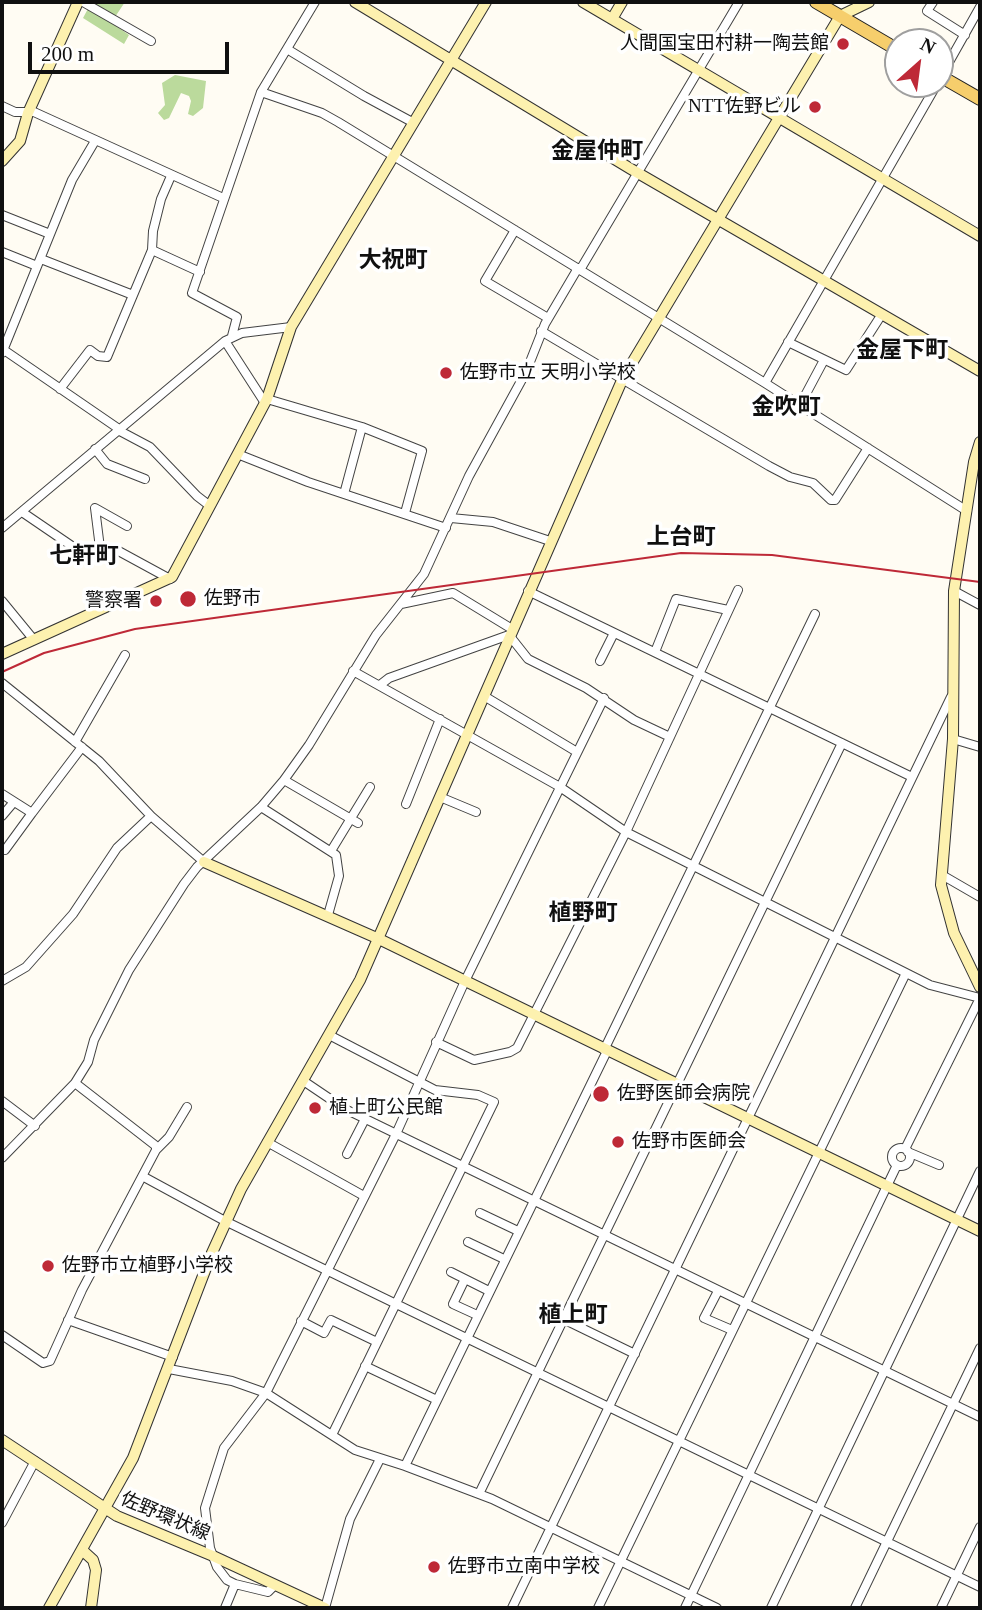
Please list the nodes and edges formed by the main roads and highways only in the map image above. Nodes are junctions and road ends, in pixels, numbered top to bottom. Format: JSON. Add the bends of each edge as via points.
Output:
{"nodes":[{"id":1,"x":816,"y":2,"type":"edge"},
{"id":2,"x":884,"y":42,"type":"edge"},
{"id":3,"x":954,"y":86,"type":"edge"},
{"id":4,"x":980,"y":99,"type":"edge"}],
"edges":[{"from":1,"to":2,"type":"main road"},
{"from":3,"to":4,"type":"main road"}]}
